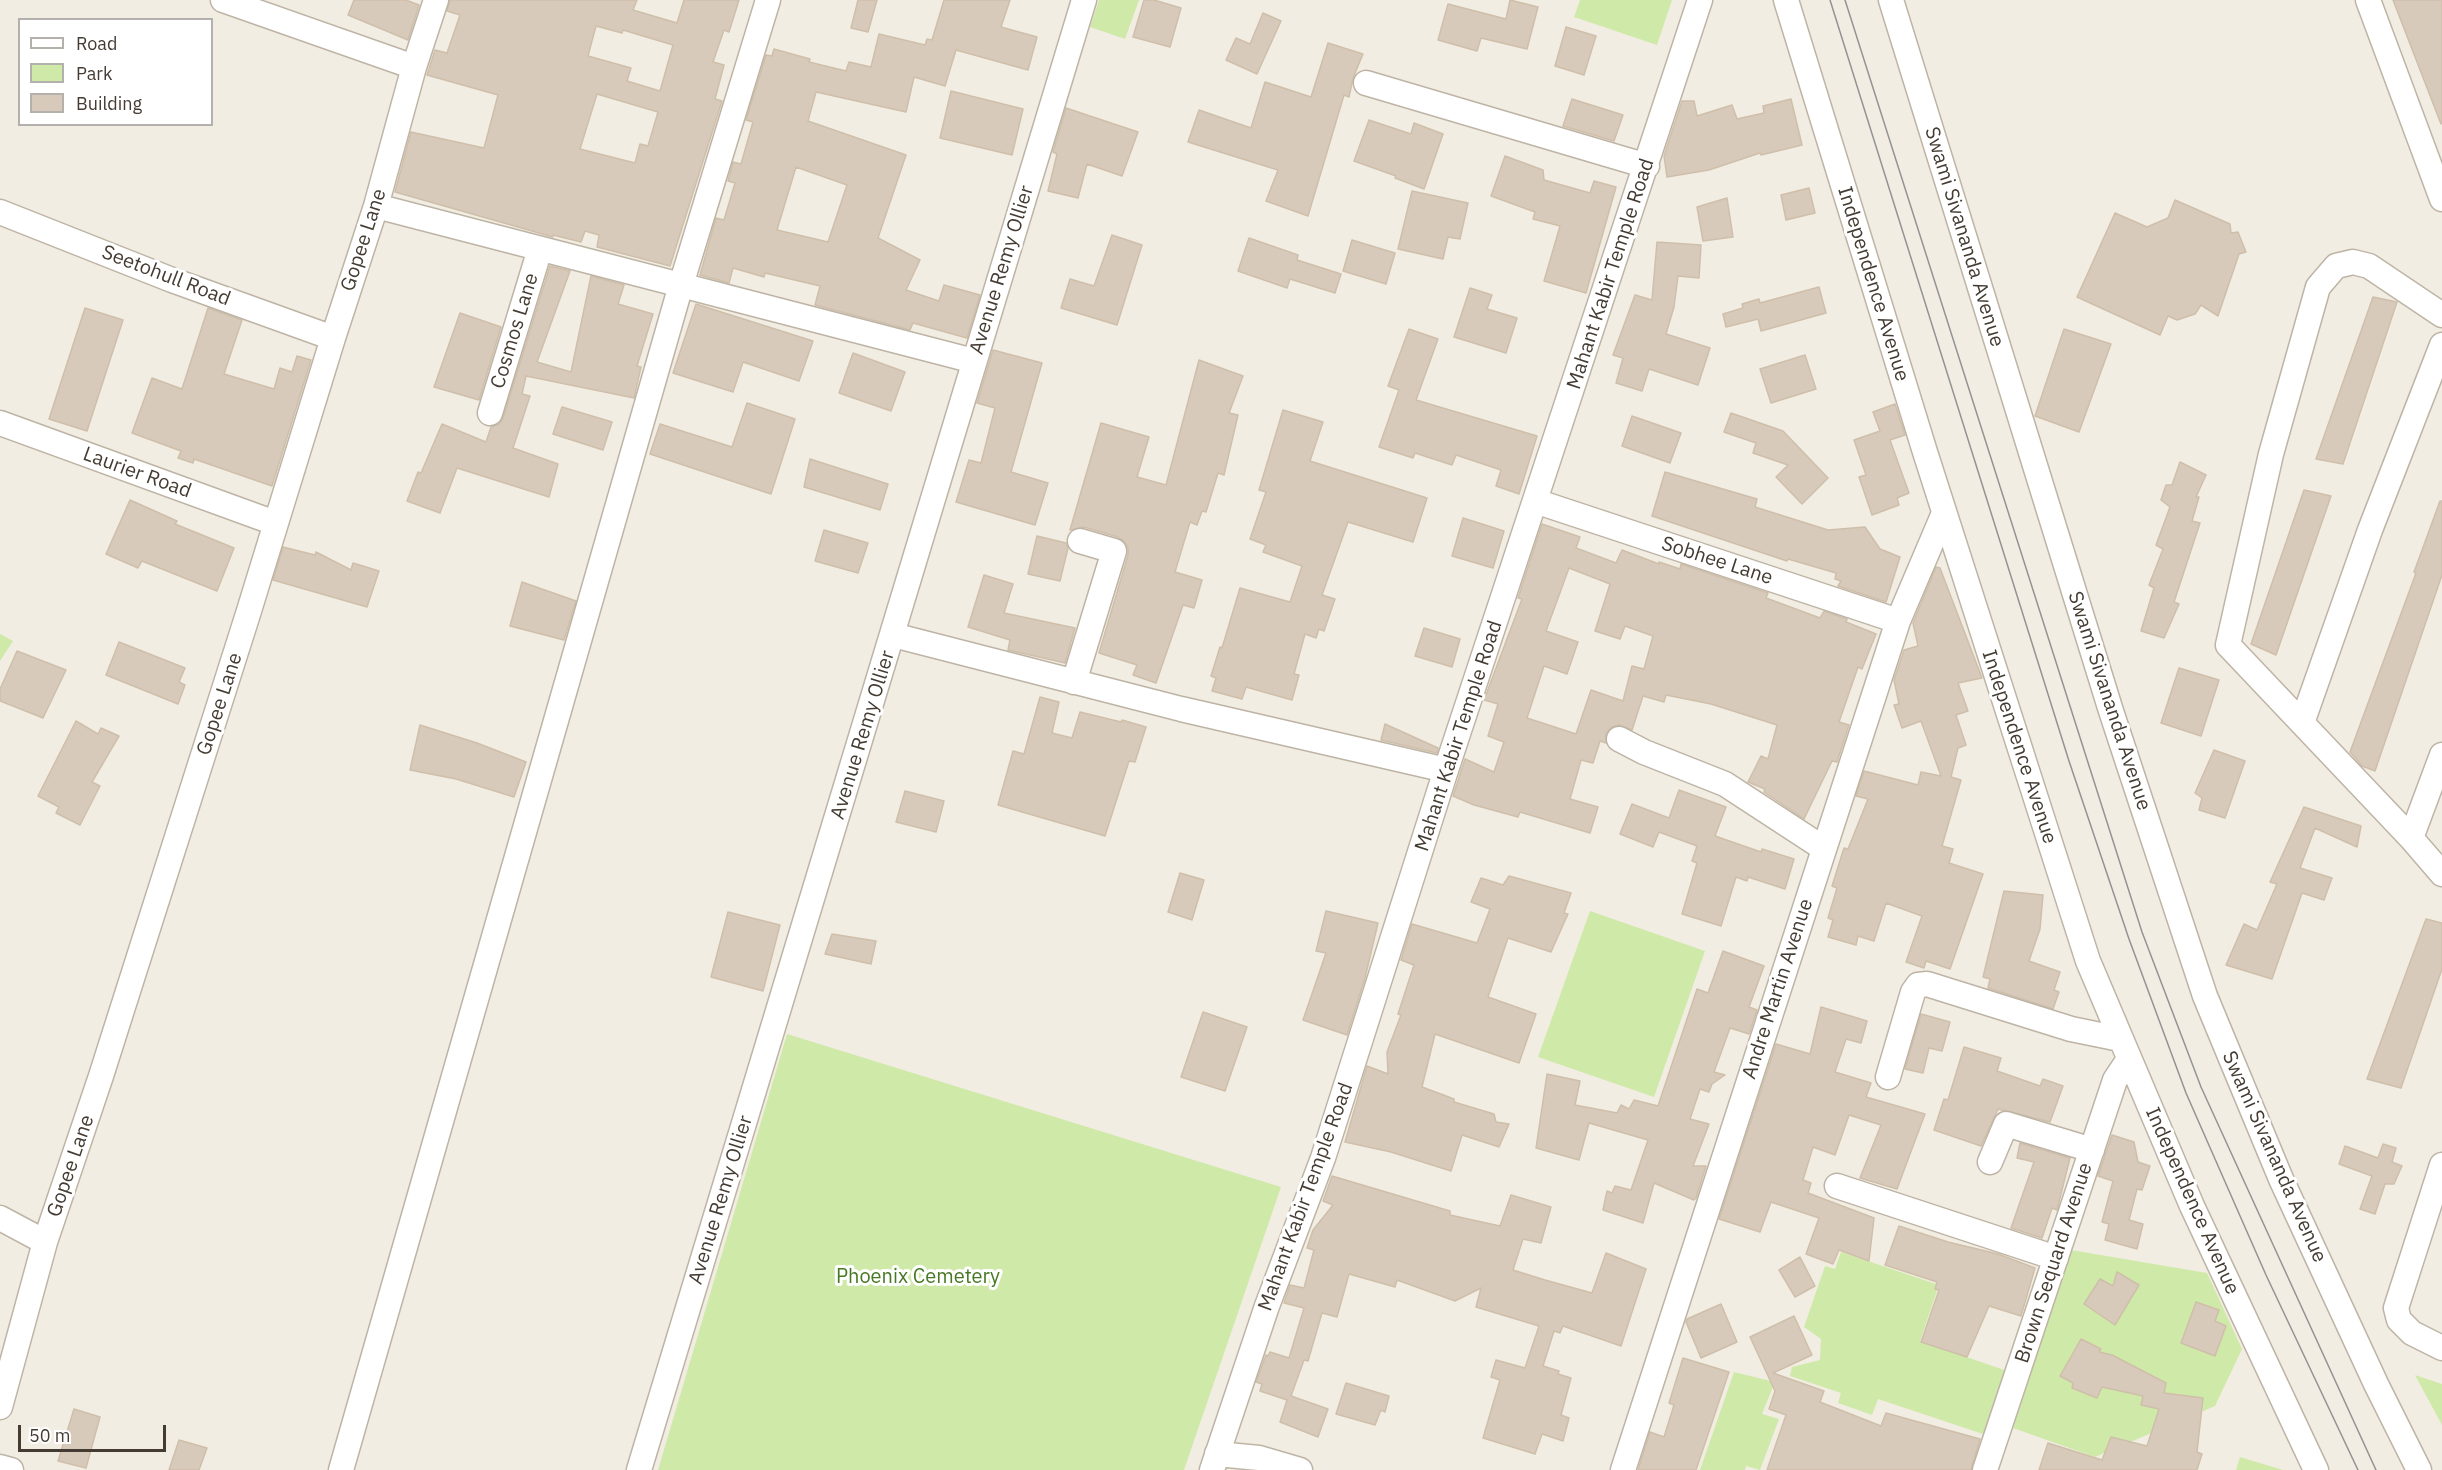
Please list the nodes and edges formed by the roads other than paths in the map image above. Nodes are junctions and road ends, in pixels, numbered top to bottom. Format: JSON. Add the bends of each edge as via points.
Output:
{"nodes":[{"id":1,"x":223,"y":0,"type":"edge"},
{"id":2,"x":436,"y":0,"type":"edge"},
{"id":3,"x":768,"y":0,"type":"edge"},
{"id":4,"x":1084,"y":0,"type":"edge"},
{"id":5,"x":1700,"y":0,"type":"edge"},
{"id":6,"x":1786,"y":0,"type":"edge"},
{"id":7,"x":1891,"y":0,"type":"edge"},
{"id":8,"x":2368,"y":0,"type":"edge"},
{"id":9,"x":414,"y":67,"type":"junction"},
{"id":10,"x":1366,"y":83,"type":"dead end"},
{"id":11,"x":1647,"y":166,"type":"junction"},
{"id":12,"x":2442,"y":199,"type":"edge"},
{"id":13,"x":376,"y":206,"type":"junction"},
{"id":14,"x":0,"y":212,"type":"edge"},
{"id":15,"x":540,"y":249,"type":"junction"},
{"id":16,"x":681,"y":285,"type":"junction"},
{"id":17,"x":2442,"y":315,"type":"edge"},
{"id":18,"x":333,"y":338,"type":"junction"},
{"id":19,"x":2442,"y":345,"type":"edge"},
{"id":20,"x":974,"y":361,"type":"junction"},
{"id":21,"x":490,"y":413,"type":"dead end"},
{"id":22,"x":0,"y":423,"type":"edge"},
{"id":23,"x":1535,"y":501,"type":"junction"},
{"id":24,"x":1944,"y":513,"type":"junction"},
{"id":25,"x":275,"y":523,"type":"junction"},
{"id":26,"x":1080,"y":541,"type":"dead end"},
{"id":27,"x":1898,"y":621,"type":"junction"},
{"id":28,"x":893,"y":635,"type":"junction"},
{"id":29,"x":1074,"y":682,"type":"junction"},
{"id":30,"x":2302,"y":723,"type":"junction"},
{"id":31,"x":1619,"y":739,"type":"dead end"},
{"id":32,"x":2442,"y":755,"type":"edge"},
{"id":33,"x":1446,"y":770,"type":"junction"},
{"id":34,"x":2411,"y":838,"type":"junction"},
{"id":35,"x":1823,"y":848,"type":"junction"},
{"id":36,"x":2442,"y":874,"type":"edge"},
{"id":37,"x":2124,"y":1049,"type":"junction"},
{"id":38,"x":1888,"y":1077,"type":"dead end"},
{"id":39,"x":2092,"y":1150,"type":"junction"},
{"id":40,"x":1990,"y":1162,"type":"dead end"},
{"id":41,"x":2442,"y":1165,"type":"edge"},
{"id":42,"x":1837,"y":1186,"type":"dead end"},
{"id":43,"x":0,"y":1218,"type":"edge"},
{"id":44,"x":45,"y":1242,"type":"junction"},
{"id":45,"x":2056,"y":1258,"type":"junction"},
{"id":46,"x":2442,"y":1348,"type":"edge"},
{"id":47,"x":0,"y":1407,"type":"edge"},
{"id":48,"x":1215,"y":1462,"type":"edge"},
{"id":49,"x":0,"y":1467,"type":"edge"},
{"id":50,"x":11,"y":1470,"type":"edge"},
{"id":51,"x":341,"y":1470,"type":"edge"},
{"id":52,"x":639,"y":1470,"type":"edge"},
{"id":53,"x":1300,"y":1470,"type":"edge"},
{"id":54,"x":1623,"y":1470,"type":"edge"},
{"id":55,"x":1985,"y":1470,"type":"edge"},
{"id":56,"x":2316,"y":1470,"type":"edge"},
{"id":57,"x":2419,"y":1470,"type":"edge"}],
"edges":[{"from":1,"to":9,"type":"street"},
{"from":2,"to":9,"type":"street","name":"Gopee Lane"},
{"from":3,"to":16,"type":"street"},
{"from":4,"to":20,"type":"street","name":"Avenue Remy Ollier"},
{"from":5,"to":11,"type":"street","name":"Mahant Kabir Temple Road"},
{"from":6,"to":24,"type":"street","name":"Independence Avenue"},
{"from":7,"to":57,"type":"street","name":"Swami Sivananda Avenue","via":[[2111,711],[2205,996],[2281,1179]]},
{"from":8,"to":12,"type":"street"},
{"from":9,"to":13,"type":"street","name":"Gopee Lane"},
{"from":10,"to":11,"type":"street"},
{"from":11,"to":23,"type":"street","name":"Mahant Kabir Temple Road"},
{"from":13,"to":15,"type":"street"},
{"from":13,"to":18,"type":"street","name":"Gopee Lane"},
{"from":14,"to":18,"type":"street","name":"Seetohull Road"},
{"from":15,"to":16,"type":"street"},
{"from":15,"to":21,"type":"street","name":"Cosmos Lane"},
{"from":16,"to":20,"type":"street"},
{"from":16,"to":51,"type":"street"},
{"from":17,"to":30,"type":"street","via":[[2368,266],[2353,262],[2336,266],[2318,287],[2271,453],[2228,645]]},
{"from":18,"to":25,"type":"street","name":"Gopee Lane"},
{"from":19,"to":30,"type":"street","via":[[2370,530]]},
{"from":20,"to":28,"type":"street","name":"Avenue Remy Ollier"},
{"from":22,"to":25,"type":"street","name":"Laurier Road"},
{"from":23,"to":27,"type":"street","name":"Sobhee Lane"},
{"from":23,"to":33,"type":"street","name":"Mahant Kabir Temple Road"},
{"from":24,"to":27,"type":"street","name":"Andre Martin Avenue"},
{"from":24,"to":37,"type":"street","name":"Independence Avenue","via":[[2088,961]]},
{"from":25,"to":44,"type":"street","name":"Gopee Lane"},
{"from":26,"to":29,"type":"street","via":[[1114,551]]},
{"from":27,"to":35,"type":"street","name":"Andre Martin Avenue"},
{"from":28,"to":29,"type":"street"},
{"from":28,"to":52,"type":"street","name":"Avenue Remy Ollier"},
{"from":29,"to":33,"type":"street"},
{"from":30,"to":34,"type":"street"},
{"from":31,"to":35,"type":"street","via":[[1644,753],[1725,784]]},
{"from":32,"to":34,"type":"street"},
{"from":33,"to":48,"type":"street","name":"Mahant Kabir Temple Road","via":[[1323,1158],[1267,1306]]},
{"from":34,"to":36,"type":"street"},
{"from":35,"to":54,"type":"street","name":"Andre Martin Avenue"},
{"from":37,"to":38,"type":"street","via":[[1927,984],[1918,985]]},
{"from":37,"to":39,"type":"street","name":"Brown Sequard Avenue"},
{"from":37,"to":56,"type":"street","name":"Independence Avenue","via":[[2192,1206]]},
{"from":39,"to":40,"type":"street","via":[[2006,1124]]},
{"from":39,"to":45,"type":"street","name":"Brown Sequard Avenue"},
{"from":41,"to":46,"type":"street","via":[[2396,1308],[2399,1320],[2412,1333]]},
{"from":42,"to":45,"type":"street"},
{"from":43,"to":44,"type":"street"},
{"from":44,"to":47,"type":"street","name":"Gopee Lane"},
{"from":45,"to":55,"type":"street","name":"Brown Sequard Avenue"},
{"from":48,"to":53,"type":"street","via":[[1259,1458]]},
{"from":49,"to":50,"type":"street"}]}
